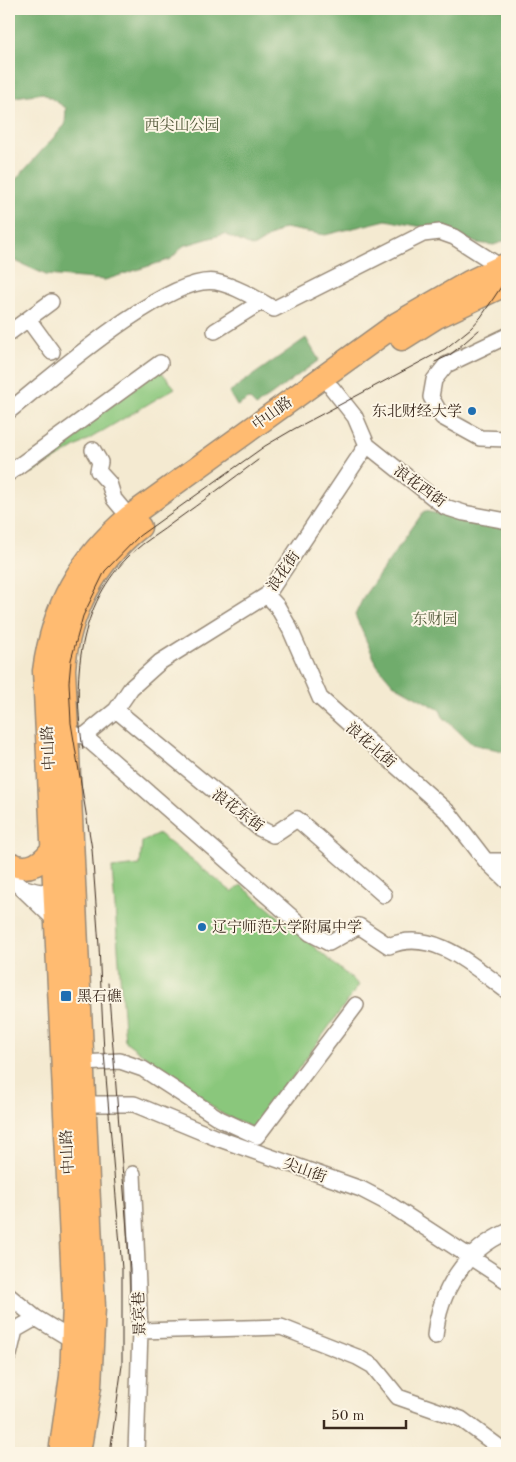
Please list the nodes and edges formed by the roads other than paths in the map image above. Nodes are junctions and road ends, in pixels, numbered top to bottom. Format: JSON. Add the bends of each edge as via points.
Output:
{"nodes":[{"id":1,"x":505,"y":272,"type":"edge"},
{"id":2,"x":51,"y":302,"type":"dead end"},
{"id":3,"x":261,"y":302,"type":"junction"},
{"id":4,"x":28,"y":319,"type":"junction"},
{"id":5,"x":216,"y":331,"type":"dead end"},
{"id":6,"x":9,"y":333,"type":"edge"},
{"id":7,"x":507,"y":336,"type":"edge"},
{"id":8,"x":52,"y":352,"type":"dead end"},
{"id":9,"x":160,"y":363,"type":"dead end"},
{"id":10,"x":332,"y":388,"type":"junction"},
{"id":11,"x":9,"y":411,"type":"edge"},
{"id":12,"x":507,"y":439,"type":"edge"},
{"id":13,"x":367,"y":445,"type":"junction"},
{"id":14,"x":93,"y":450,"type":"dead end"},
{"id":15,"x":9,"y":473,"type":"edge"},
{"id":16,"x":128,"y":518,"type":"junction"},
{"id":17,"x":507,"y":521,"type":"edge"},
{"id":18,"x":267,"y":595,"type":"junction"},
{"id":19,"x":116,"y":710,"type":"junction"},
{"id":20,"x":76,"y":735,"type":"junction"},
{"id":21,"x":52,"y":847,"type":"junction"},
{"id":22,"x":486,"y":860,"type":"junction"},
{"id":23,"x":507,"y":861,"type":"edge"},
{"id":24,"x":73,"y":863,"type":"junction"},
{"id":25,"x":12,"y":871,"type":"edge"},
{"id":26,"x":507,"y":880,"type":"edge"},
{"id":27,"x":384,"y":895,"type":"dead end"},
{"id":28,"x":52,"y":902,"type":"junction"},
{"id":29,"x":507,"y":991,"type":"edge"},
{"id":30,"x":80,"y":1004,"type":"junction"},
{"id":31,"x":356,"y":1006,"type":"dead end"},
{"id":32,"x":82,"y":1063,"type":"junction"},
{"id":33,"x":85,"y":1104,"type":"junction"},
{"id":34,"x":133,"y":1174,"type":"dead end"},
{"id":35,"x":507,"y":1232,"type":"edge"},
{"id":36,"x":469,"y":1258,"type":"junction"},
{"id":37,"x":507,"y":1282,"type":"edge"},
{"id":38,"x":9,"y":1296,"type":"edge"},
{"id":39,"x":36,"y":1318,"type":"junction"},
{"id":40,"x":140,"y":1331,"type":"junction"},
{"id":41,"x":435,"y":1336,"type":"dead end"},
{"id":42,"x":74,"y":1341,"type":"junction"},
{"id":43,"x":9,"y":1355,"type":"edge"},
{"id":44,"x":60,"y":1453,"type":"edge"},
{"id":45,"x":79,"y":1453,"type":"edge"},
{"id":46,"x":136,"y":1453,"type":"edge"},
{"id":47,"x":507,"y":1453,"type":"edge"}],
"edges":[{"from":1,"to":3,"type":"street","via":[[454,237],[440,232],[423,234],[274,309]]},
{"from":1,"to":10,"type":"highway","name":"中山路"},
{"from":1,"to":16,"type":"highway","name":"中山路","via":[[430,303],[384,333]]},
{"from":2,"to":4,"type":"street"},
{"from":3,"to":5,"type":"street"},
{"from":3,"to":11,"type":"street","via":[[214,282],[183,287],[138,310]]},
{"from":4,"to":6,"type":"street"},
{"from":4,"to":8,"type":"street"},
{"from":7,"to":12,"type":"street","via":[[446,365],[434,380],[431,397],[442,418],[480,438]]},
{"from":9,"to":15,"type":"street"},
{"from":10,"to":13,"type":"street","via":[[355,417]]},
{"from":10,"to":20,"type":"highway","name":"中山路","via":[[138,529],[99,571],[79,607],[66,651]]},
{"from":13,"to":17,"type":"street","name":"浪花西街","via":[[445,507]]},
{"from":13,"to":18,"type":"street","name":"浪花街"},
{"from":14,"to":16,"type":"street","via":[[100,462],[98,471],[109,483],[114,499]]},
{"from":16,"to":21,"type":"highway","name":"中山路","via":[[99,544],[73,580],[47,648],[44,671]]},
{"from":18,"to":19,"type":"street","name":"浪花街","via":[[160,662],[131,688]]},
{"from":18,"to":22,"type":"street","name":"浪花北街","via":[[290,629],[320,698],[449,813]]},
{"from":19,"to":20,"type":"street","name":"浪花街"},
{"from":19,"to":27,"type":"street","name":"浪花东街","via":[[258,828],[273,835],[297,818]]},
{"from":20,"to":24,"type":"highway","name":"中山路"},
{"from":20,"to":29,"type":"street","via":[[310,934],[329,943],[359,926],[388,946],[413,941],[430,943],[451,951]]},
{"from":21,"to":25,"type":"highway","via":[[46,858],[33,866]]},
{"from":21,"to":28,"type":"highway","name":"中山路"},
{"from":22,"to":23,"type":"street"},
{"from":22,"to":26,"type":"street","name":"浪花北街"},
{"from":24,"to":28,"type":"street"},
{"from":24,"to":30,"type":"highway","name":"中山路"},
{"from":25,"to":28,"type":"street"},
{"from":25,"to":28,"type":"street"},
{"from":25,"to":28,"type":"street"},
{"from":28,"to":30,"type":"highway","via":[[65,922],[69,982]]},
{"from":28,"to":42,"type":"highway","name":"中山路"},
{"from":30,"to":32,"type":"highway","name":"中山路"},
{"from":31,"to":32,"type":"street","via":[[257,1136],[220,1119],[144,1068],[120,1062]]},
{"from":32,"to":33,"type":"highway","name":"中山路"},
{"from":33,"to":36,"type":"street","name":"尖山街","via":[[134,1104],[222,1140],[361,1189],[386,1202]]},
{"from":33,"to":45,"type":"highway","name":"中山路","via":[[94,1324],[90,1386]]},
{"from":34,"to":40,"type":"street","name":"景宾巷"},
{"from":35,"to":36,"type":"street"},
{"from":36,"to":37,"type":"street","name":"尖山街"},
{"from":36,"to":41,"type":"street","via":[[450,1283],[437,1316]]},
{"from":38,"to":39,"type":"street"},
{"from":39,"to":42,"type":"street"},
{"from":39,"to":43,"type":"street","via":[[16,1330]]},
{"from":40,"to":46,"type":"street","name":"景宾巷"},
{"from":40,"to":47,"type":"street","via":[[281,1327],[357,1357],[373,1366],[398,1396],[461,1419]]},
{"from":42,"to":44,"type":"highway","name":"中山路"}]}
